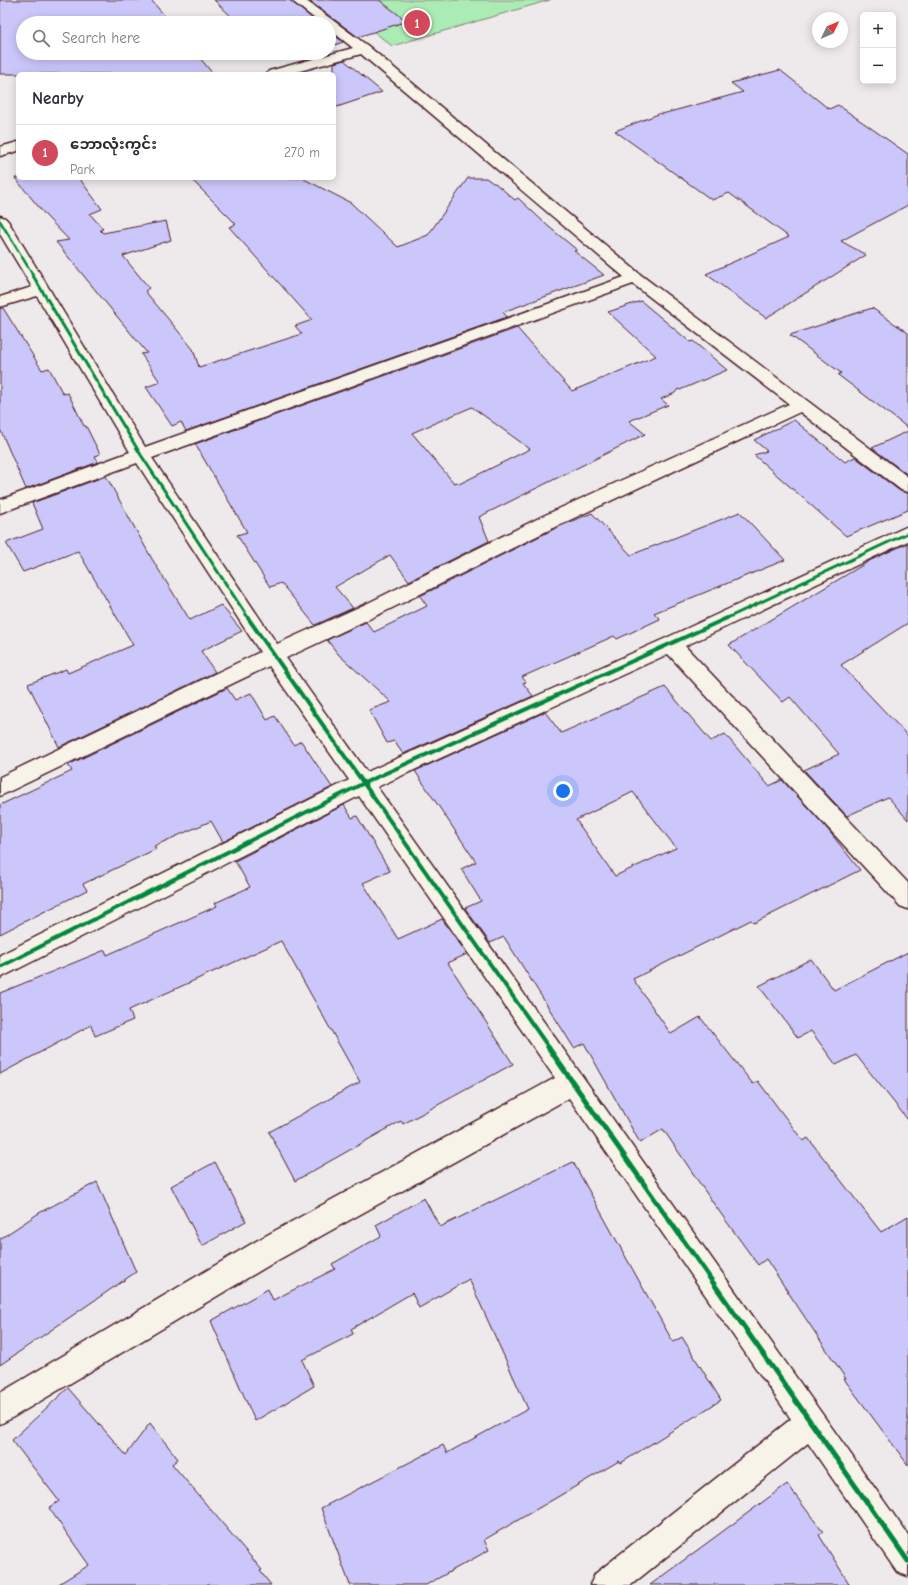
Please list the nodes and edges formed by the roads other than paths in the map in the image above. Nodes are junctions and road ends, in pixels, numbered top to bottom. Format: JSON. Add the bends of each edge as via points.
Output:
{"nodes":[{"id":1,"x":298,"y":0,"type":"edge"},
{"id":2,"x":320,"y":16,"type":"edge"},
{"id":3,"x":336,"y":28,"type":"edge"},
{"id":4,"x":363,"y":49,"type":"junction"},
{"id":5,"x":336,"y":57,"type":"edge"},
{"id":6,"x":324,"y":60,"type":"edge"},
{"id":7,"x":281,"y":72,"type":"edge"},
{"id":8,"x":16,"y":147,"type":"edge"},
{"id":9,"x":0,"y":152,"type":"edge"},
{"id":10,"x":0,"y":221,"type":"edge"},
{"id":11,"x":635,"y":278,"type":"junction"},
{"id":12,"x":41,"y":290,"type":"junction"},
{"id":13,"x":0,"y":302,"type":"edge"},
{"id":14,"x":801,"y":405,"type":"junction"},
{"id":15,"x":140,"y":455,"type":"junction"},
{"id":16,"x":908,"y":486,"type":"edge"},
{"id":17,"x":0,"y":508,"type":"edge"},
{"id":18,"x":908,"y":533,"type":"edge"},
{"id":19,"x":671,"y":644,"type":"junction"},
{"id":20,"x":273,"y":655,"type":"junction"},
{"id":21,"x":364,"y":784,"type":"junction"},
{"id":22,"x":0,"y":787,"type":"edge"},
{"id":23,"x":908,"y":899,"type":"edge"},
{"id":24,"x":0,"y":967,"type":"edge"},
{"id":25,"x":573,"y":1082,"type":"junction"},
{"id":26,"x":0,"y":1410,"type":"edge"},
{"id":27,"x":811,"y":1422,"type":"junction"},
{"id":28,"x":908,"y":1560,"type":"edge"},
{"id":29,"x":606,"y":1585,"type":"edge"}],
"edges":[{"from":1,"to":2,"type":"street"},
{"from":3,"to":4,"type":"street"},
{"from":4,"to":5,"type":"street"},
{"from":4,"to":11,"type":"street"},
{"from":6,"to":7,"type":"street"},
{"from":8,"to":9,"type":"street"},
{"from":10,"to":12,"type":"street"},
{"from":11,"to":14,"type":"street"},
{"from":11,"to":15,"type":"street"},
{"from":12,"to":13,"type":"street"},
{"from":12,"to":15,"type":"street"},
{"from":14,"to":16,"type":"street"},
{"from":14,"to":20,"type":"street","via":[[550,521],[377,608]]},
{"from":15,"to":17,"type":"street"},
{"from":15,"to":20,"type":"street"},
{"from":18,"to":19,"type":"street"},
{"from":19,"to":21,"type":"street"},
{"from":19,"to":23,"type":"street"},
{"from":20,"to":21,"type":"street"},
{"from":20,"to":22,"type":"street"},
{"from":21,"to":24,"type":"street"},
{"from":21,"to":25,"type":"street"},
{"from":25,"to":26,"type":"street","via":[[268,1250]]},
{"from":25,"to":27,"type":"street"},
{"from":27,"to":28,"type":"street"},
{"from":27,"to":29,"type":"street"}]}
